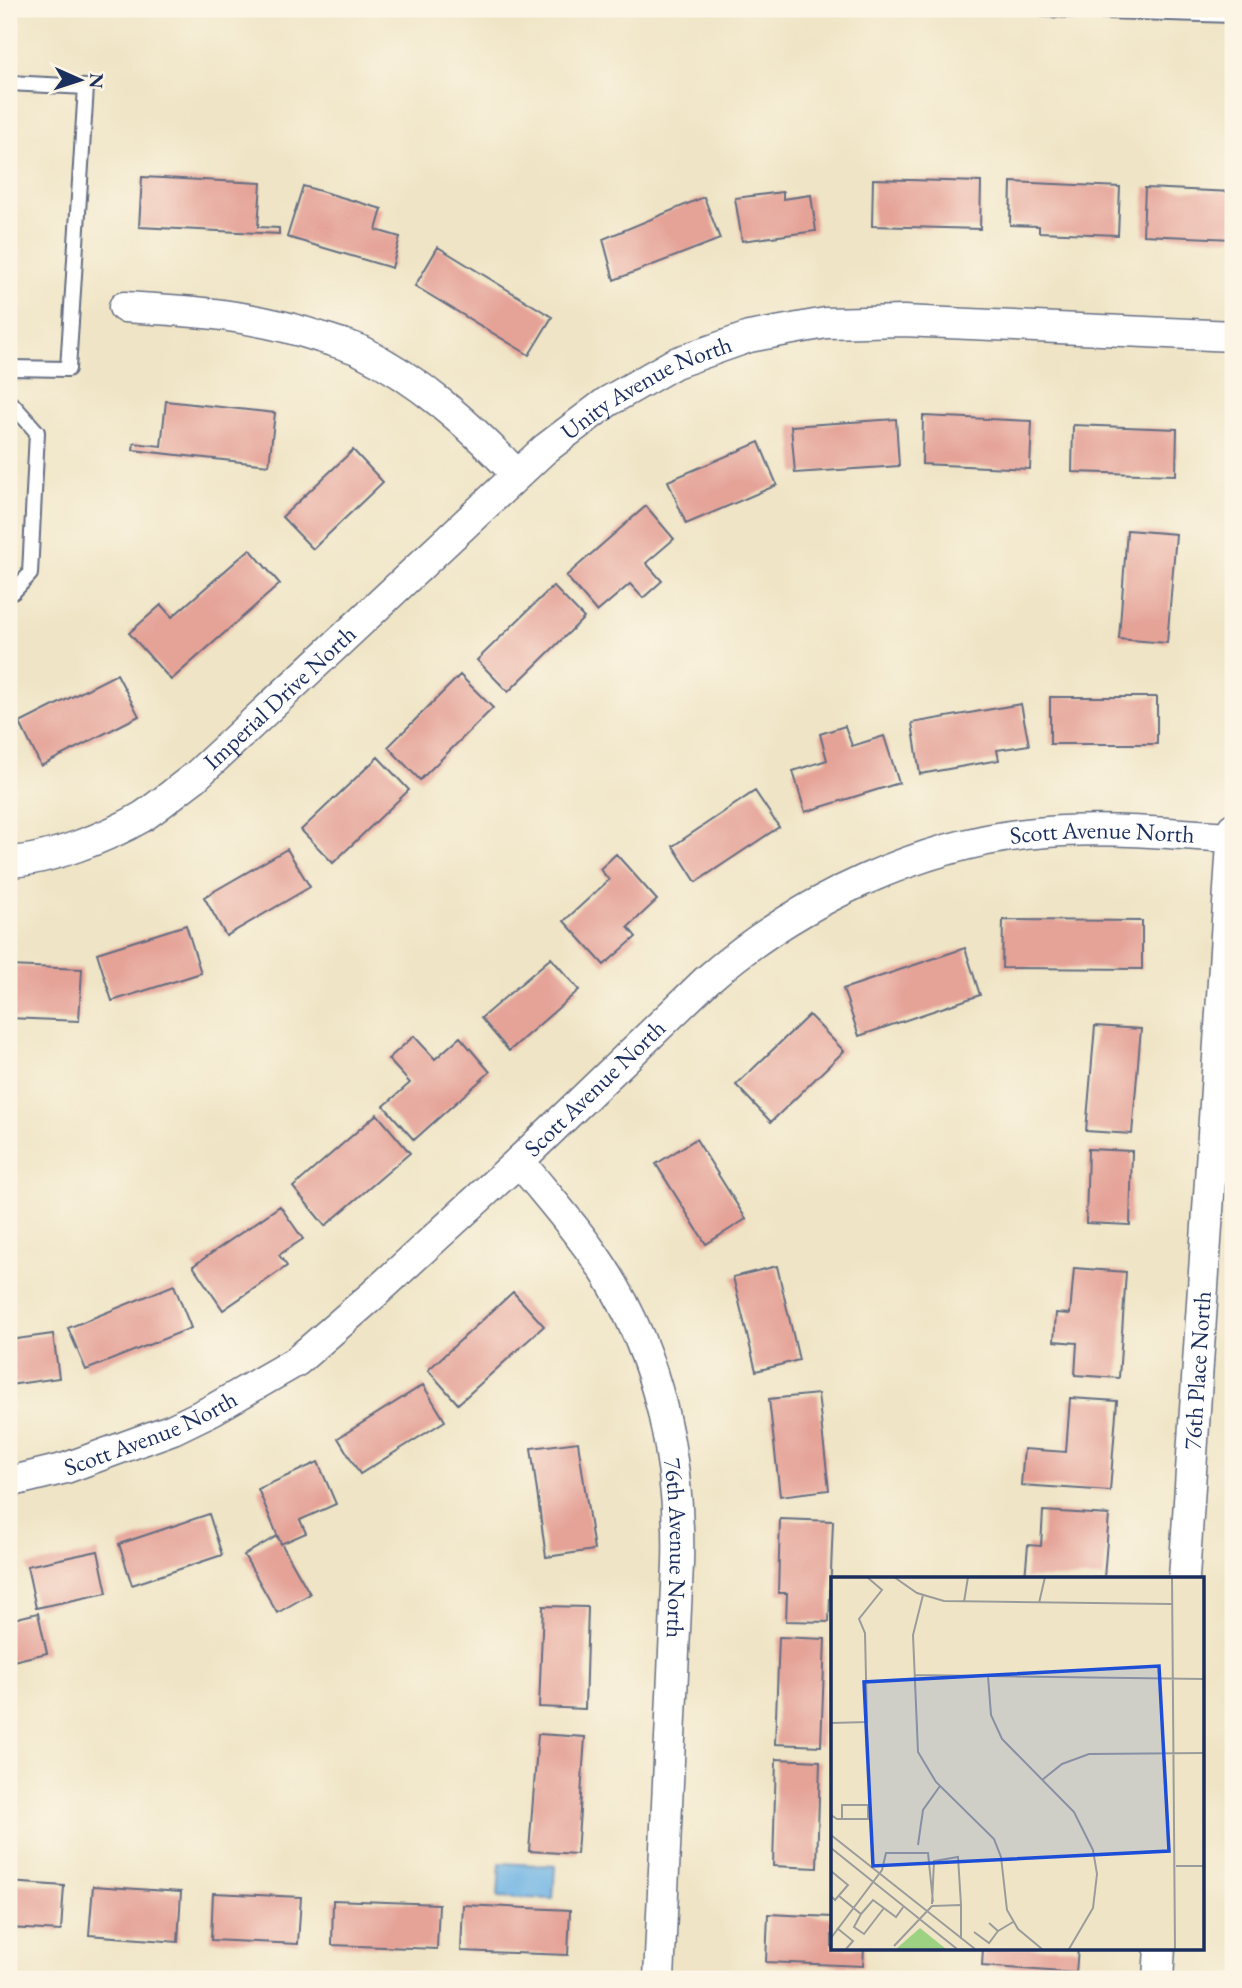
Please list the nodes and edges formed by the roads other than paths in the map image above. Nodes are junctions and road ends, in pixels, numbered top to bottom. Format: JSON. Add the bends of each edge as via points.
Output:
{"nodes":[{"id":1,"x":1043,"y":9,"type":"edge"},
{"id":2,"x":1233,"y":15,"type":"edge"},
{"id":3,"x":9,"y":83,"type":"edge"},
{"id":4,"x":124,"y":307,"type":"dead end"},
{"id":5,"x":1233,"y":335,"type":"edge"},
{"id":6,"x":9,"y":368,"type":"edge"},
{"id":7,"x":9,"y":405,"type":"edge"},
{"id":8,"x":517,"y":475,"type":"junction"},
{"id":9,"x":9,"y":592,"type":"edge"},
{"id":10,"x":1233,"y":828,"type":"edge"},
{"id":11,"x":1233,"y":837,"type":"edge"},
{"id":12,"x":9,"y":862,"type":"edge"},
{"id":13,"x":519,"y":1161,"type":"junction"},
{"id":14,"x":9,"y":1482,"type":"edge"},
{"id":15,"x":1184,"y":1577,"type":"edge"},
{"id":16,"x":1160,"y":1950,"type":"edge"},
{"id":17,"x":659,"y":1979,"type":"edge"},
{"id":18,"x":1158,"y":1979,"type":"edge"}],
"edges":[{"from":1,"to":2,"type":"lane"},
{"from":3,"to":6,"type":"lane","via":[[86,88],[68,369]]},
{"from":4,"to":8,"type":"street","via":[[207,312],[282,324],[357,349],[425,389]]},
{"from":5,"to":8,"type":"street","name":"Unity Avenue North","via":[[903,321],[826,323],[749,337],[675,363],[607,402]]},
{"from":7,"to":9,"type":"lane","via":[[37,432],[30,573]]},
{"from":8,"to":12,"type":"street","name":"Imperial Drive North","via":[[195,777],[142,817],[85,844]]},
{"from":10,"to":11,"type":"street","name":"76th Place North"},
{"from":11,"to":13,"type":"street","name":"Scott Avenue North","via":[[1048,832],[971,842],[887,870],[808,909],[733,957]]},
{"from":11,"to":15,"type":"street","name":"76th Place North"},
{"from":13,"to":14,"type":"street","name":"Scott Avenue North","via":[[296,1360],[173,1429],[66,1468]]},
{"from":13,"to":17,"type":"street","name":"76th Avenue North","via":[[573,1226],[621,1299],[649,1367],[672,1448],[679,1539]]},
{"from":16,"to":18,"type":"street"}]}
